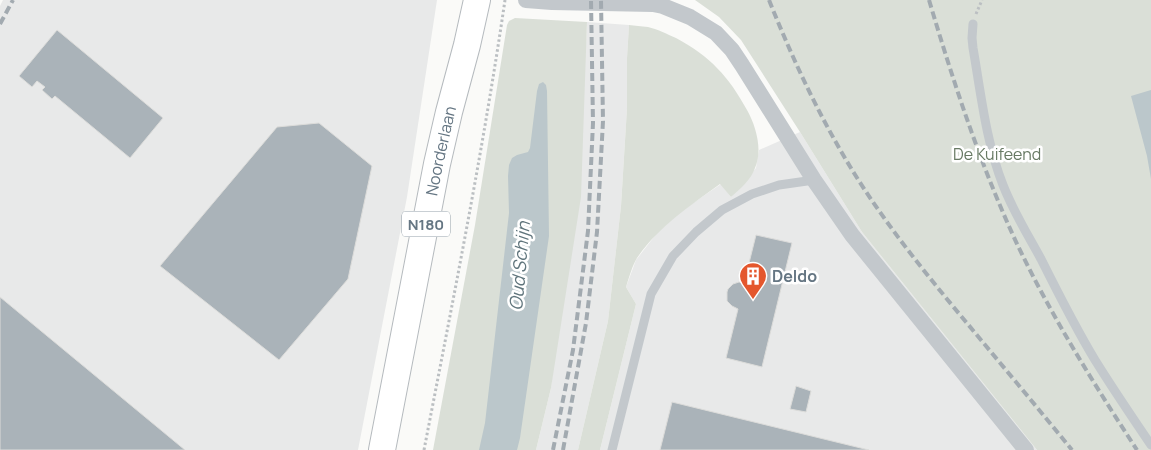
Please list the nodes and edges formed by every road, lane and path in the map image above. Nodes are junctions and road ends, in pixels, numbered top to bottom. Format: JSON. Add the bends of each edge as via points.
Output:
{"nodes":[{"id":1,"x":477,"y":0,"type":"edge"},
{"id":2,"x":505,"y":0,"type":"edge"},
{"id":3,"x":526,"y":0,"type":"edge"},
{"id":4,"x":972,"y":24,"type":"dead end"},
{"id":5,"x":814,"y":180,"type":"junction"},
{"id":6,"x":1151,"y":445,"type":"edge"},
{"id":7,"x":382,"y":450,"type":"edge"},
{"id":8,"x":424,"y":450,"type":"edge"},
{"id":9,"x":612,"y":450,"type":"edge"},
{"id":10,"x":1026,"y":450,"type":"edge"}],
"edges":[{"from":1,"to":7,"type":"main road","name":"Noorderlaan","number":"N180","via":[[443,138]]},
{"from":2,"to":8,"type":"path","via":[[468,224]]},
{"from":3,"to":5,"type":"street","via":[[653,4],[680,12],[706,26],[732,50]]},
{"from":4,"to":6,"type":"lane","via":[[985,119],[1003,185],[1085,342]]},
{"from":5,"to":9,"type":"lane","via":[[779,185],[752,194],[722,210],[673,256],[651,294]]},
{"from":5,"to":10,"type":"street","via":[[852,235]]}]}
